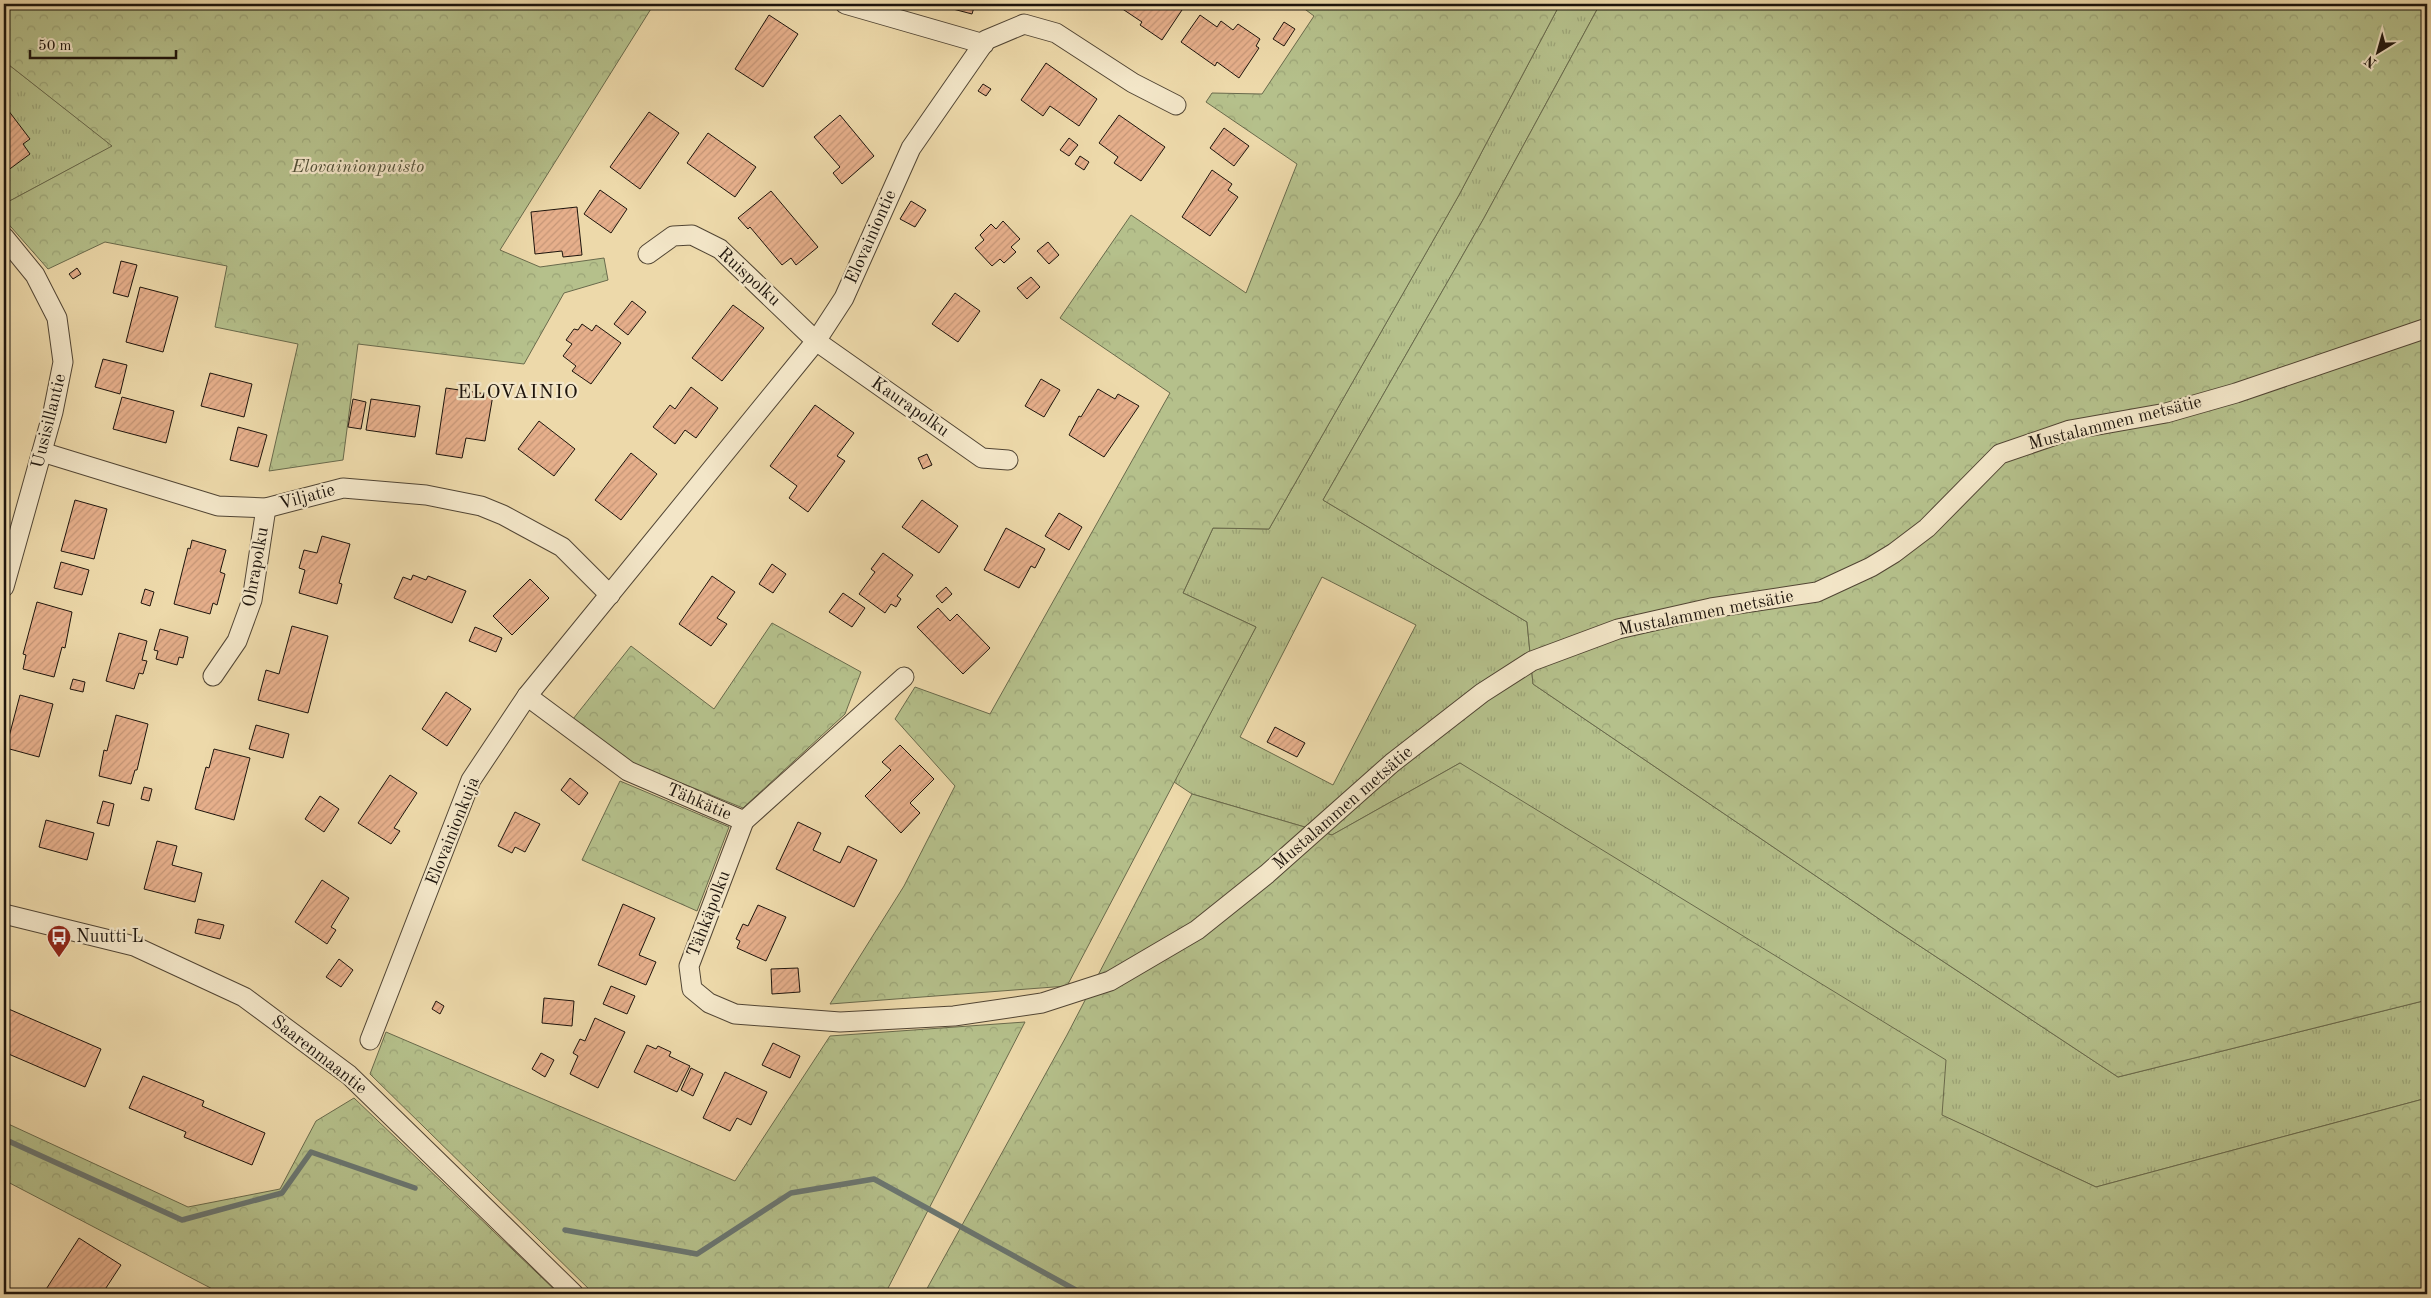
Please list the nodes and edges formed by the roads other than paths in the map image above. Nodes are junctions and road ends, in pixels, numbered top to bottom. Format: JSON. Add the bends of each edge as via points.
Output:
{"nodes":[{"id":1,"x":844,"y":4,"type":"edge"},
{"id":2,"x":984,"y":44,"type":"junction"},
{"id":3,"x":1176,"y":105,"type":"dead end"},
{"id":4,"x":4,"y":237,"type":"edge"},
{"id":5,"x":648,"y":254,"type":"dead end"},
{"id":6,"x":2427,"y":328,"type":"edge"},
{"id":7,"x":816,"y":341,"type":"junction"},
{"id":8,"x":42,"y":452,"type":"junction"},
{"id":9,"x":1008,"y":460,"type":"dead end"},
{"id":10,"x":266,"y":508,"type":"junction"},
{"id":11,"x":4,"y":587,"type":"edge"},
{"id":12,"x":610,"y":595,"type":"junction"},
{"id":13,"x":213,"y":676,"type":"dead end"},
{"id":14,"x":904,"y":677,"type":"dead end"},
{"id":15,"x":527,"y":696,"type":"junction"},
{"id":16,"x":744,"y":821,"type":"junction"},
{"id":17,"x":4,"y":914,"type":"edge"},
{"id":18,"x":735,"y":1014,"type":"joint"},
{"id":19,"x":370,"y":1040,"type":"dead end"},
{"id":20,"x":574,"y":1294,"type":"edge"}],
"edges":[{"from":1,"to":2,"type":"street"},
{"from":2,"to":3,"type":"street","name":"Elovainiontie","via":[[986,40],[1024,24],[1056,33],[1133,83]]},
{"from":2,"to":7,"type":"street","name":"Elovainiontie","via":[[912,148],[844,298]]},
{"from":4,"to":8,"type":"street","name":"Uusisillantie","via":[[35,275],[56,318],[63,362]]},
{"from":5,"to":7,"type":"street","name":"Ruispolku","via":[[673,236],[692,235],[720,249]]},
{"from":6,"to":18,"type":"street","name":"Mustalammen metsätie","via":[[2236,393],[2166,413],[2070,430],[2000,454],[1927,528],[1894,553],[1871,568],[1816,592],[1710,608],[1618,629],[1532,661],[1482,693],[1392,763],[1267,874],[1196,930],[1110,981],[1042,1003],[954,1016],[840,1022]]},
{"from":7,"to":9,"type":"street","name":"Kaurapolku","via":[[982,458]]},
{"from":7,"to":12,"type":"street","name":"Elovainiontie"},
{"from":8,"to":10,"type":"street","name":"Viljatie","via":[[218,506]]},
{"from":8,"to":11,"type":"street","name":"Uusisillantie"},
{"from":10,"to":12,"type":"street","name":"Viljatie","via":[[343,488],[426,495],[481,506],[562,547]]},
{"from":10,"to":13,"type":"street","name":"Ohrapolku","via":[[252,600],[237,641]]},
{"from":12,"to":15,"type":"street","name":"Elovainionkuja"},
{"from":14,"to":16,"type":"street","name":"Tähkätie"},
{"from":15,"to":16,"type":"street","name":"Tähkätie","via":[[628,771]]},
{"from":15,"to":19,"type":"street","name":"Elovainionkuja","via":[[471,780]]},
{"from":16,"to":18,"type":"street","name":"Tähkäpolku","via":[[689,966],[692,989],[709,1003]]},
{"from":17,"to":20,"type":"street","name":"Saarenmaantie","via":[[134,946],[244,997],[349,1075]]}]}
